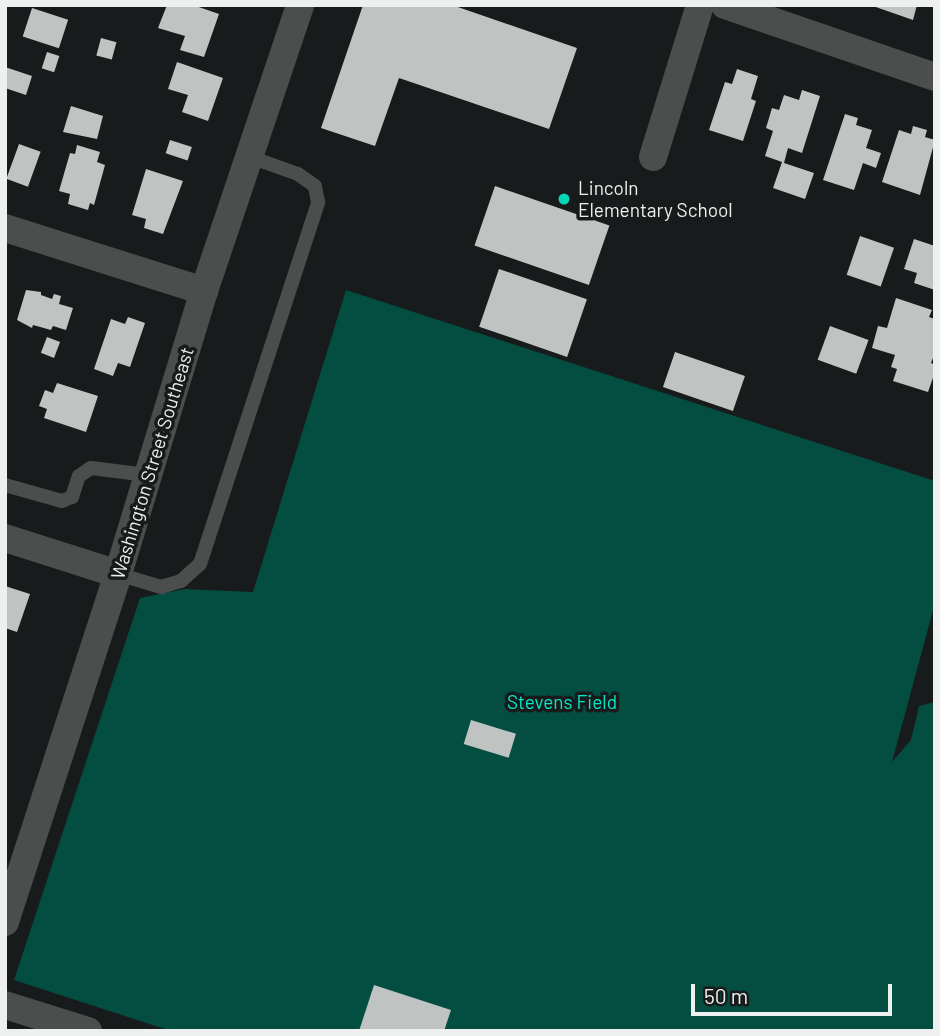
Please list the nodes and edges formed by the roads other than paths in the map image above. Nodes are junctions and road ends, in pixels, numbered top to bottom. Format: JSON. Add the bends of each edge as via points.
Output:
{"nodes":[{"id":1,"x":300,"y":5,"type":"edge"},
{"id":2,"x":700,"y":5,"type":"edge"},
{"id":3,"x":725,"y":5,"type":"edge"},
{"id":4,"x":935,"y":76,"type":"edge"},
{"id":5,"x":250,"y":157,"type":"junction"},
{"id":6,"x":653,"y":157,"type":"dead end"},
{"id":7,"x":5,"y":228,"type":"edge"},
{"id":8,"x":204,"y":291,"type":"junction"},
{"id":9,"x":148,"y":475,"type":"junction"},
{"id":10,"x":5,"y":485,"type":"edge"},
{"id":11,"x":5,"y":538,"type":"edge"},
{"id":12,"x":118,"y":574,"type":"junction"},
{"id":13,"x":5,"y":922,"type":"edge"},
{"id":14,"x":5,"y":1005,"type":"edge"},
{"id":15,"x":88,"y":1031,"type":"edge"}],
"edges":[{"from":1,"to":5,"type":"street","name":"Washington Street Southeast"},
{"from":2,"to":6,"type":"street"},
{"from":3,"to":4,"type":"street"},
{"from":5,"to":8,"type":"street","name":"Washington Street Southeast"},
{"from":5,"to":12,"type":"lane","via":[[298,174],[315,186],[318,202],[314,215],[200,564],[181,581],[161,587]]},
{"from":7,"to":8,"type":"street"},
{"from":8,"to":9,"type":"street","name":"Washington Street Southeast"},
{"from":9,"to":10,"type":"lane","via":[[91,468],[79,476],[72,497],[62,501]]},
{"from":9,"to":12,"type":"street","name":"Washington Street Southeast"},
{"from":11,"to":12,"type":"street"},
{"from":12,"to":13,"type":"street","name":"Washington Street Southeast"},
{"from":14,"to":15,"type":"street"}]}
